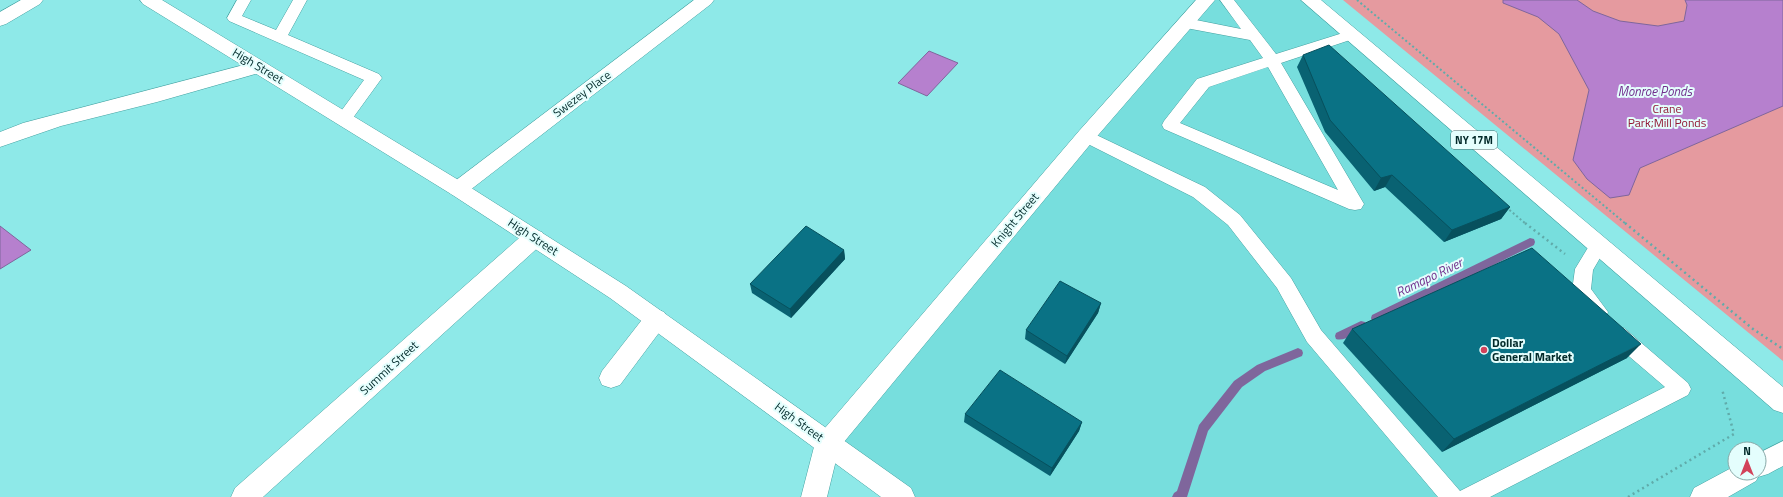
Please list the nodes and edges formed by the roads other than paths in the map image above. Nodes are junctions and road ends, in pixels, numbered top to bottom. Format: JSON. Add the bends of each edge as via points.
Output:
{"nodes":[{"id":1,"x":34,"y":0,"type":"edge"},
{"id":2,"x":149,"y":0,"type":"edge"},
{"id":3,"x":244,"y":0,"type":"edge"},
{"id":4,"x":300,"y":0,"type":"edge"},
{"id":5,"x":705,"y":0,"type":"edge"},
{"id":6,"x":1206,"y":0,"type":"edge"},
{"id":7,"x":1227,"y":0,"type":"edge"},
{"id":8,"x":1310,"y":0,"type":"edge"},
{"id":9,"x":0,"y":20,"type":"edge"},
{"id":10,"x":1186,"y":23,"type":"junction"},
{"id":11,"x":1351,"y":35,"type":"junction"},
{"id":12,"x":279,"y":36,"type":"junction"},
{"id":13,"x":1256,"y":37,"type":"junction"},
{"id":14,"x":1272,"y":60,"type":"junction"},
{"id":15,"x":259,"y":67,"type":"junction"},
{"id":16,"x":344,"y":118,"type":"junction"},
{"id":17,"x":1086,"y":136,"type":"junction"},
{"id":18,"x":0,"y":140,"type":"edge"},
{"id":19,"x":458,"y":189,"type":"junction"},
{"id":20,"x":534,"y":238,"type":"junction"},
{"id":21,"x":1598,"y":246,"type":"junction"},
{"id":22,"x":656,"y":319,"type":"junction"},
{"id":23,"x":611,"y":378,"type":"dead end"},
{"id":24,"x":1783,"y":402,"type":"edge"},
{"id":25,"x":828,"y":443,"type":"junction"},
{"id":26,"x":1783,"y":453,"type":"edge"},
{"id":27,"x":1767,"y":462,"type":"edge"},
{"id":28,"x":1732,"y":481,"type":"edge"},
{"id":29,"x":244,"y":497,"type":"edge"},
{"id":30,"x":814,"y":497,"type":"edge"},
{"id":31,"x":902,"y":497,"type":"edge"},
{"id":32,"x":1452,"y":497,"type":"edge"},
{"id":33,"x":1468,"y":497,"type":"edge"},
{"id":34,"x":1703,"y":497,"type":"edge"}],
"edges":[{"from":1,"to":9,"type":"street"},
{"from":2,"to":15,"type":"street","name":"High Street"},
{"from":3,"to":12,"type":"lane","via":[[234,18]]},
{"from":4,"to":12,"type":"lane"},
{"from":5,"to":19,"type":"street","name":"Swezey Place"},
{"from":6,"to":10,"type":"street","name":"Knight Street"},
{"from":7,"to":13,"type":"lane"},
{"from":8,"to":11,"type":"street","number":"NY 17M"},
{"from":10,"to":13,"type":"lane"},
{"from":10,"to":17,"type":"street","name":"Knight Street"},
{"from":11,"to":14,"type":"lane"},
{"from":11,"to":21,"type":"street","number":"NY 17M"},
{"from":12,"to":16,"type":"lane","via":[[374,78]]},
{"from":13,"to":14,"type":"lane"},
{"from":14,"to":14,"type":"lane","via":[[1203,83],[1170,125],[1355,204]]},
{"from":15,"to":16,"type":"street","name":"High Street"},
{"from":15,"to":18,"type":"street","via":[[158,95],[60,118],[21,130]]},
{"from":16,"to":19,"type":"street","name":"High Street"},
{"from":17,"to":25,"type":"street","name":"Knight Street"},
{"from":17,"to":32,"type":"lane","via":[[1199,192],[1234,220],[1284,283],[1314,336]]},
{"from":19,"to":20,"type":"street","name":"High Street"},
{"from":20,"to":22,"type":"street","name":"High Street"},
{"from":20,"to":29,"type":"street","name":"Summit Street"},
{"from":21,"to":24,"type":"street","number":"NY 17M"},
{"from":21,"to":33,"type":"lane","via":[[1584,269],[1581,291],[1615,332],[1682,389]]},
{"from":22,"to":23,"type":"street"},
{"from":22,"to":25,"type":"street","name":"High Street"},
{"from":25,"to":30,"type":"street"},
{"from":25,"to":31,"type":"street","name":"High Street"},
{"from":26,"to":27,"type":"street"},
{"from":28,"to":34,"type":"street"}]}
